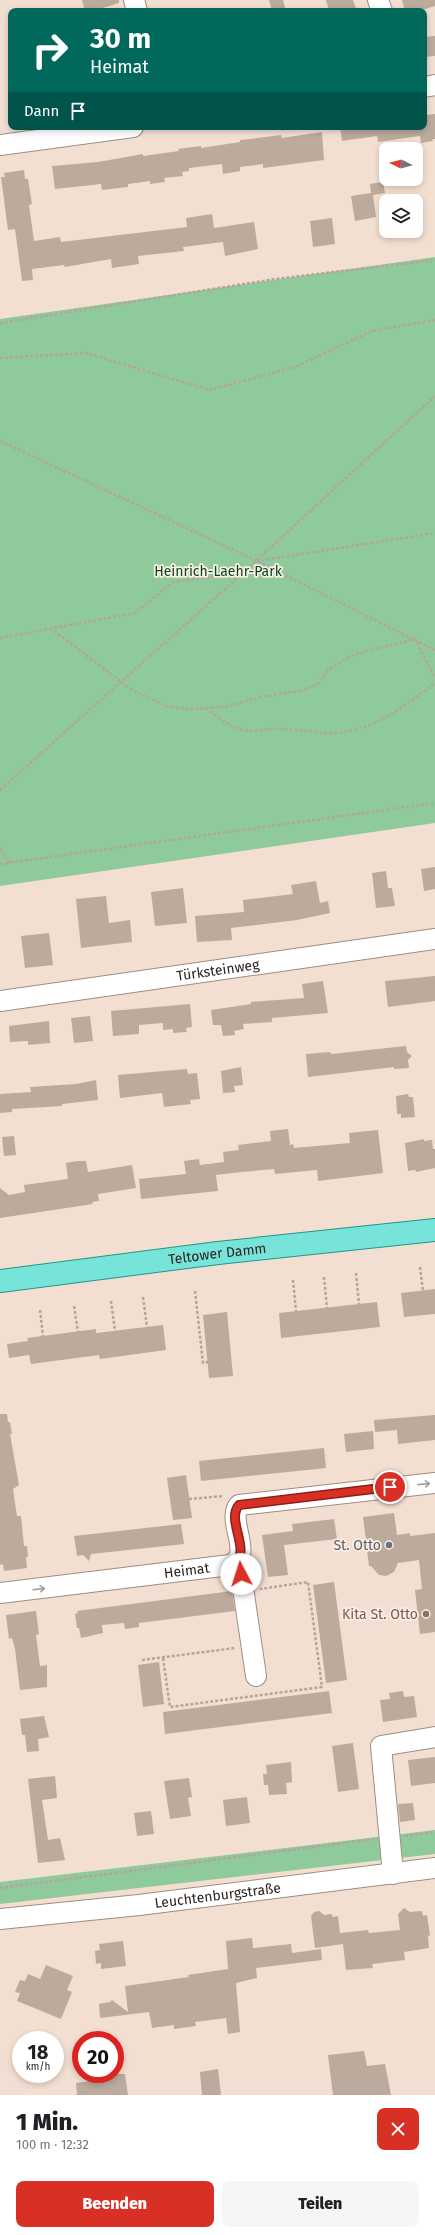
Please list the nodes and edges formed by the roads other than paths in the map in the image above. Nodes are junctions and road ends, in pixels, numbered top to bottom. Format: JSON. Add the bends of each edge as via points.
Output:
{"nodes":[{"id":1,"x":111,"y":130,"type":"edge"},
{"id":2,"x":0,"y":145,"type":"edge"},
{"id":3,"x":435,"y":939,"type":"edge"},
{"id":4,"x":0,"y":1001,"type":"edge"},
{"id":5,"x":435,"y":1230,"type":"edge"},
{"id":6,"x":0,"y":1281,"type":"edge"},
{"id":7,"x":435,"y":1483,"type":"edge"},
{"id":8,"x":236,"y":1563,"type":"junction"},
{"id":9,"x":0,"y":1593,"type":"edge"},
{"id":10,"x":256,"y":1676,"type":"dead end"},
{"id":11,"x":435,"y":1737,"type":"edge"},
{"id":12,"x":435,"y":1868,"type":"edge"},
{"id":13,"x":393,"y":1874,"type":"junction"},
{"id":14,"x":0,"y":1919,"type":"edge"}],
"edges":[{"from":1,"to":2,"type":"street"},
{"from":3,"to":4,"type":"street","name":"Türksteinweg"},
{"from":5,"to":6,"type":"main road","name":"Teltower Damm","via":[[218,1253]]},
{"from":8,"to":7,"type":"street","one_way":true,"via":[[241,1552],[236,1517],[239,1505]]},
{"from":9,"to":8,"type":"street","name":"Heimat","one_way":true},
{"from":8,"to":10,"type":"street","via":[[241,1574]]},
{"from":11,"to":13,"type":"street","via":[[381,1746]]},
{"from":12,"to":13,"type":"street","name":"Leuchtenburgstraße"},
{"from":13,"to":14,"type":"street","name":"Leuchtenburgstraße"}]}
